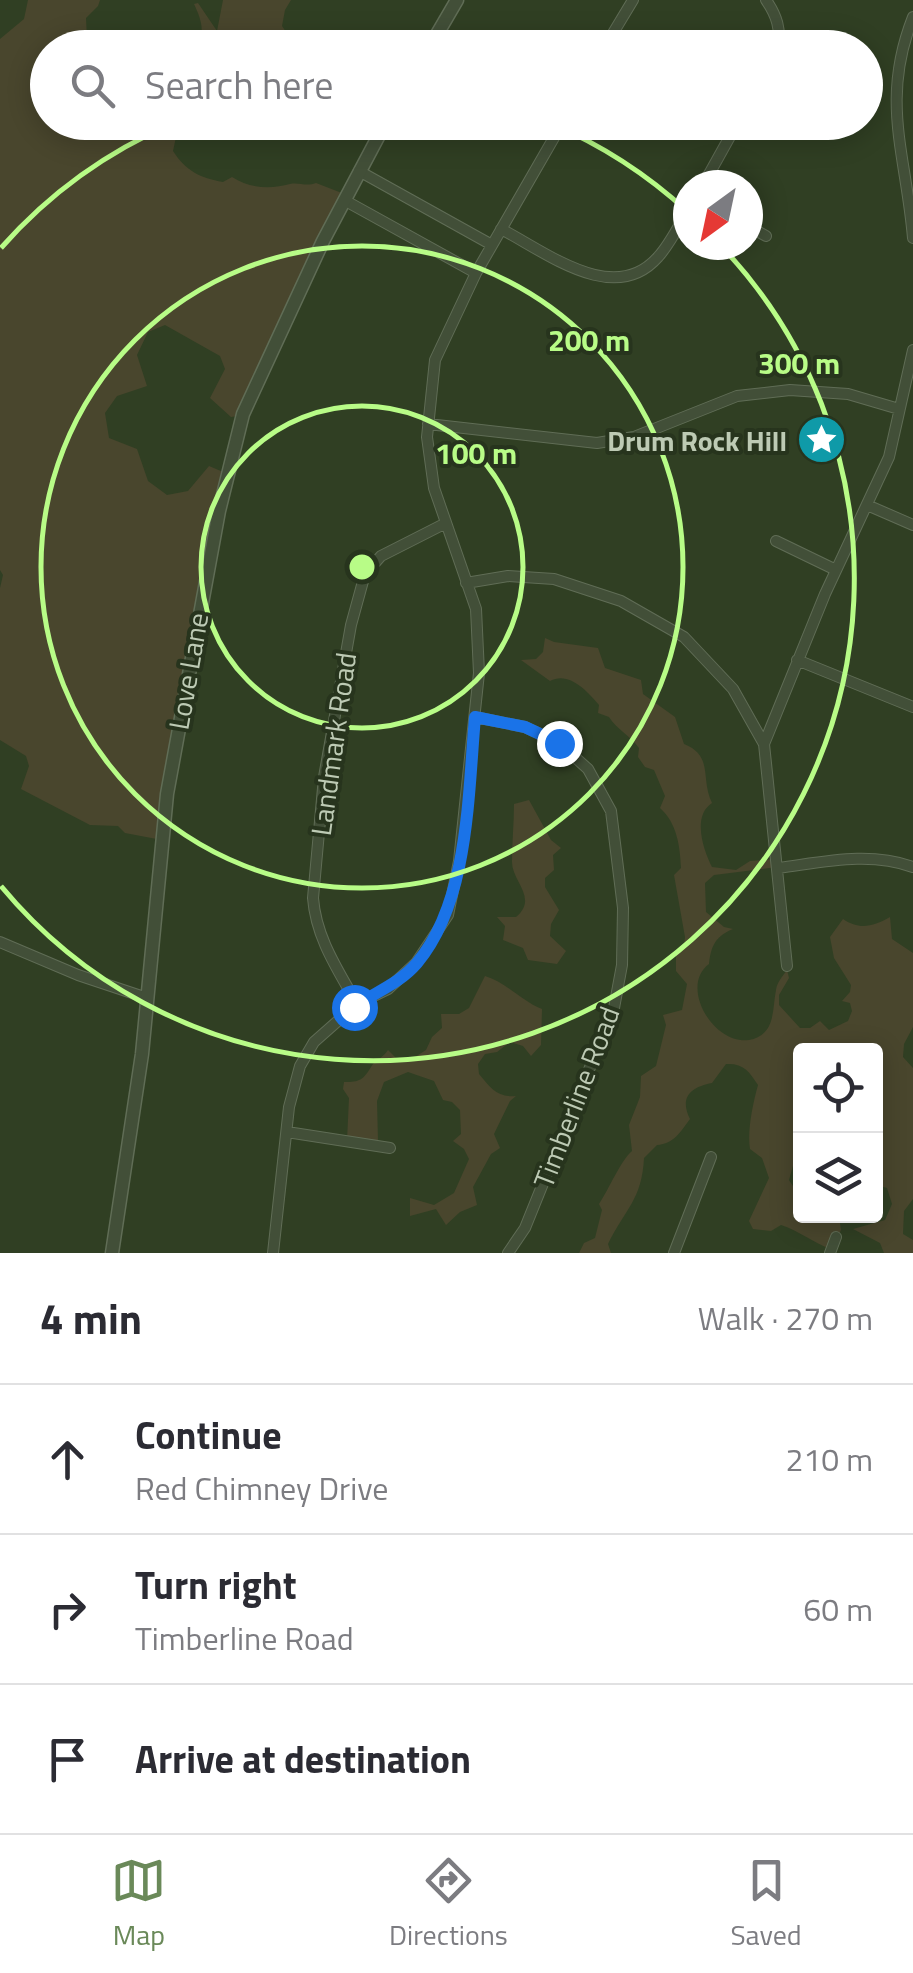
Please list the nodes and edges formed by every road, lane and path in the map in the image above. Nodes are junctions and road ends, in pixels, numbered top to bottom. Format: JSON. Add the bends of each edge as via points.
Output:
{"nodes":[{"id":1,"x":457,"y":0,"type":"edge"},
{"id":2,"x":632,"y":0,"type":"edge"},
{"id":3,"x":766,"y":0,"type":"edge"},
{"id":4,"x":913,"y":17,"type":"edge"},
{"id":5,"x":440,"y":30,"type":"edge"},
{"id":6,"x":614,"y":30,"type":"edge"},
{"id":7,"x":779,"y":30,"type":"edge"},
{"id":8,"x":376,"y":140,"type":"edge"},
{"id":9,"x":552,"y":140,"type":"edge"},
{"id":10,"x":728,"y":140,"type":"edge"},
{"id":11,"x":711,"y":170,"type":"edge"},
{"id":12,"x":359,"y":172,"type":"junction"},
{"id":13,"x":344,"y":200,"type":"junction"},
{"id":14,"x":912,"y":216,"type":"edge"},
{"id":15,"x":501,"y":229,"type":"junction"},
{"id":16,"x":673,"y":234,"type":"edge"},
{"id":17,"x":763,"y":234,"type":"edge"},
{"id":18,"x":766,"y":236,"type":"dead end"},
{"id":19,"x":913,"y":238,"type":"edge"},
{"id":20,"x":492,"y":245,"type":"junction"},
{"id":21,"x":476,"y":273,"type":"junction"},
{"id":22,"x":913,"y":350,"type":"edge"},
{"id":23,"x":900,"y":408,"type":"junction"},
{"id":24,"x":428,"y":424,"type":"junction"},
{"id":25,"x":867,"y":505,"type":"junction"},
{"id":26,"x":446,"y":523,"type":"junction"},
{"id":27,"x":913,"y":524,"type":"edge"},
{"id":28,"x":776,"y":541,"type":"dead end"},
{"id":29,"x":836,"y":570,"type":"junction"},
{"id":30,"x":466,"y":583,"type":"junction"},
{"id":31,"x":797,"y":660,"type":"junction"},
{"id":32,"x":913,"y":707,"type":"edge"},
{"id":33,"x":475,"y":717,"type":"junction"},
{"id":34,"x":764,"y":744,"type":"junction"},
{"id":35,"x":913,"y":866,"type":"edge"},
{"id":36,"x":778,"y":868,"type":"junction"},
{"id":37,"x":0,"y":942,"type":"edge"},
{"id":38,"x":787,"y":966,"type":"dead end"},
{"id":39,"x":147,"y":998,"type":"junction"},
{"id":40,"x":356,"y":1004,"type":"junction"},
{"id":41,"x":287,"y":1132,"type":"junction"},
{"id":42,"x":390,"y":1148,"type":"dead end"},
{"id":43,"x":710,"y":1157,"type":"dead end"},
{"id":44,"x":836,"y":1237,"type":"dead end"},
{"id":45,"x":112,"y":1253,"type":"edge"},
{"id":46,"x":273,"y":1253,"type":"edge"},
{"id":47,"x":508,"y":1253,"type":"edge"},
{"id":48,"x":674,"y":1253,"type":"edge"},
{"id":49,"x":830,"y":1253,"type":"edge"}],
"edges":[{"from":1,"to":5,"type":"street"},
{"from":2,"to":6,"type":"street"},
{"from":3,"to":7,"type":"street"},
{"from":4,"to":14,"type":"street","via":[[894,94]]},
{"from":8,"to":12,"type":"street","name":"Love Lane"},
{"from":9,"to":15,"type":"street"},
{"from":10,"to":11,"type":"street"},
{"from":12,"to":13,"type":"street","name":"Love Lane"},
{"from":12,"to":20,"type":"street"},
{"from":13,"to":21,"type":"street"},
{"from":13,"to":39,"type":"street","name":"Love Lane","via":[[243,414],[167,794]]},
{"from":14,"to":19,"type":"street"},
{"from":15,"to":16,"type":"street","via":[[604,280],[632,276],[657,259]]},
{"from":15,"to":20,"type":"street"},
{"from":17,"to":18,"type":"street"},
{"from":20,"to":21,"type":"street"},
{"from":21,"to":24,"type":"street","via":[[435,360]]},
{"from":22,"to":23,"type":"street"},
{"from":23,"to":24,"type":"street","via":[[848,394],[754,394],[634,438],[597,442]]},
{"from":23,"to":25,"type":"street","via":[[889,456]]},
{"from":24,"to":26,"type":"street","via":[[434,488]]},
{"from":25,"to":27,"type":"street"},
{"from":25,"to":29,"type":"street"},
{"from":26,"to":30,"type":"street"},
{"from":26,"to":40,"type":"street","name":"Landmark Road","via":[[381,556],[366,574],[351,625],[324,777],[314,898],[326,947]]},
{"from":28,"to":29,"type":"street"},
{"from":29,"to":31,"type":"street"},
{"from":30,"to":33,"type":"street","via":[[476,609]]},
{"from":30,"to":34,"type":"street","via":[[508,576],[554,579],[621,601],[684,637],[733,689]]},
{"from":31,"to":32,"type":"street"},
{"from":31,"to":34,"type":"street"},
{"from":33,"to":40,"type":"street","via":[[448,915],[416,963],[388,989]]},
{"from":33,"to":47,"type":"street","name":"Timberline Road","via":[[525,727],[559,743],[588,769],[612,811],[622,908],[614,1008]]},
{"from":34,"to":36,"type":"street"},
{"from":35,"to":36,"type":"street","via":[[887,857]]},
{"from":36,"to":38,"type":"street"},
{"from":37,"to":39,"type":"street"},
{"from":39,"to":45,"type":"street","name":"Love Lane"},
{"from":40,"to":41,"type":"street","via":[[314,1042],[300,1066]]},
{"from":41,"to":42,"type":"street"},
{"from":41,"to":46,"type":"street"},
{"from":43,"to":48,"type":"street"},
{"from":44,"to":49,"type":"street"}]}
